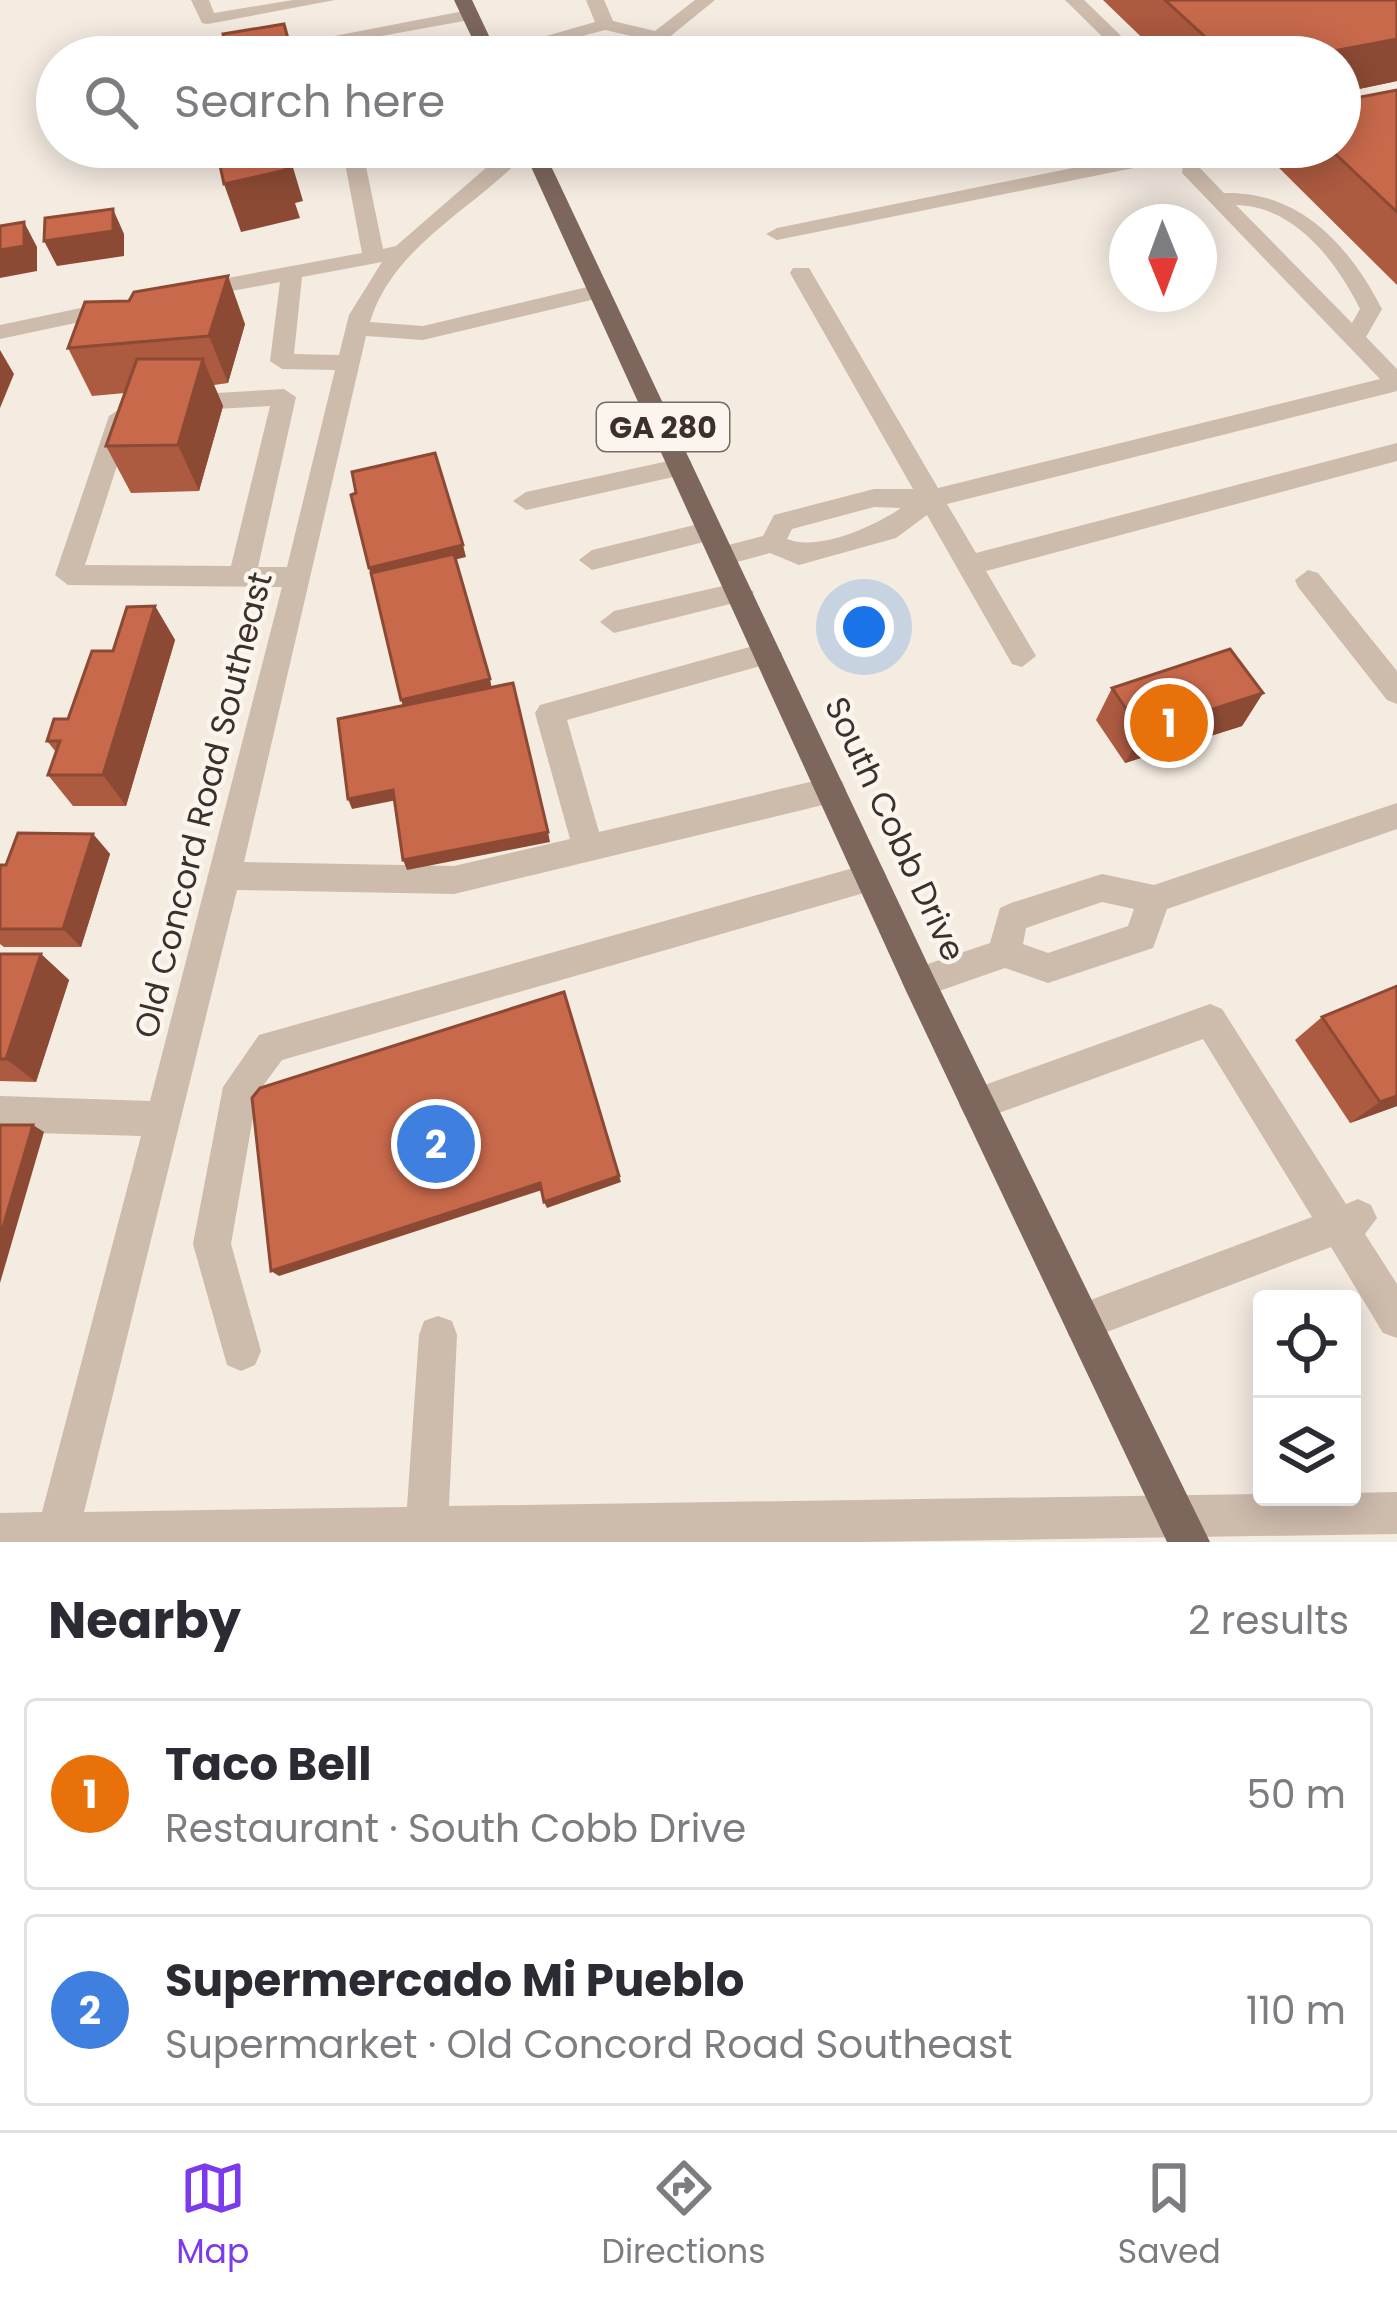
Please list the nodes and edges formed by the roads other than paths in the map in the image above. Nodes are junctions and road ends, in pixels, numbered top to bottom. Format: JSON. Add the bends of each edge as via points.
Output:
{"nodes":[{"id":1,"x":200,"y":0,"type":"edge"},
{"id":2,"x":326,"y":0,"type":"edge"},
{"id":3,"x":595,"y":0,"type":"edge"},
{"id":4,"x":706,"y":0,"type":"edge"},
{"id":5,"x":1074,"y":0,"type":"edge"},
{"id":6,"x":466,"y":7,"type":"edge"},
{"id":7,"x":605,"y":25,"type":"junction"},
{"id":8,"x":374,"y":36,"type":"edge"},
{"id":9,"x":480,"y":36,"type":"edge"},
{"id":10,"x":564,"y":36,"type":"edge"},
{"id":11,"x":651,"y":36,"type":"edge"},
{"id":12,"x":661,"y":36,"type":"edge"},
{"id":13,"x":1112,"y":36,"type":"edge"},
{"id":14,"x":358,"y":168,"type":"edge"},
{"id":15,"x":500,"y":168,"type":"edge"},
{"id":16,"x":542,"y":168,"type":"edge"},
{"id":17,"x":1100,"y":168,"type":"edge"},
{"id":18,"x":1191,"y":168,"type":"edge"},
{"id":19,"x":1218,"y":199,"type":"junction"},
{"id":20,"x":777,"y":235,"type":"dead end"},
{"id":21,"x":384,"y":254,"type":"junction"},
{"id":22,"x":292,"y":272,"type":"junction"},
{"id":23,"x":802,"y":273,"type":"dead end"},
{"id":24,"x":600,"y":291,"type":"junction"},
{"id":25,"x":179,"y":295,"type":"edge"},
{"id":26,"x":135,"y":304,"type":"edge"},
{"id":27,"x":356,"y":328,"type":"junction"},
{"id":28,"x":0,"y":332,"type":"edge"},
{"id":29,"x":1354,"y":338,"type":"junction"},
{"id":30,"x":346,"y":363,"type":"junction"},
{"id":31,"x":1397,"y":383,"type":"edge"},
{"id":32,"x":1397,"y":452,"type":"edge"},
{"id":33,"x":682,"y":467,"type":"junction"},
{"id":34,"x":932,"y":499,"type":"junction"},
{"id":35,"x":526,"y":501,"type":"dead end"},
{"id":36,"x":717,"y":543,"type":"junction"},
{"id":37,"x":592,"y":560,"type":"dead end"},
{"id":38,"x":970,"y":565,"type":"junction"},
{"id":39,"x":242,"y":577,"type":"junction"},
{"id":40,"x":296,"y":577,"type":"junction"},
{"id":41,"x":1308,"y":580,"type":"dead end"},
{"id":42,"x":740,"y":592,"type":"junction"},
{"id":43,"x":614,"y":622,"type":"dead end"},
{"id":44,"x":768,"y":653,"type":"junction"},
{"id":45,"x":1022,"y":656,"type":"dead end"},
{"id":46,"x":1397,"y":692,"type":"edge"},
{"id":47,"x":831,"y":790,"type":"junction"},
{"id":48,"x":1397,"y":815,"type":"edge"},
{"id":49,"x":588,"y":848,"type":"junction"},
{"id":50,"x":225,"y":876,"type":"junction"},
{"id":51,"x":871,"y":877,"type":"junction"},
{"id":52,"x":1154,"y":899,"type":"junction"},
{"id":53,"x":1005,"y":952,"type":"junction"},
{"id":54,"x":919,"y":982,"type":"junction"},
{"id":55,"x":977,"y":1104,"type":"junction"},
{"id":56,"x":0,"y":1114,"type":"edge"},
{"id":57,"x":163,"y":1119,"type":"junction"},
{"id":58,"x":1347,"y":1221,"type":"junction"},
{"id":59,"x":1397,"y":1319,"type":"edge"},
{"id":60,"x":1083,"y":1322,"type":"junction"},
{"id":61,"x":438,"y":1335,"type":"dead end"},
{"id":62,"x":241,"y":1351,"type":"dead end"},
{"id":63,"x":1397,"y":1513,"type":"edge"},
{"id":64,"x":1182,"y":1528,"type":"edge"},
{"id":65,"x":427,"y":1529,"type":"junction"},
{"id":66,"x":0,"y":1534,"type":"edge"},
{"id":67,"x":643,"y":1534,"type":"edge"},
{"id":68,"x":56,"y":1538,"type":"edge"}],
"edges":[{"from":1,"to":2,"type":"street","via":[[208,19]]},
{"from":3,"to":7,"type":"street"},
{"from":4,"to":12,"type":"street"},
{"from":5,"to":13,"type":"street"},
{"from":6,"to":8,"type":"street"},
{"from":6,"to":9,"type":"main road"},
{"from":7,"to":10,"type":"street"},
{"from":7,"to":11,"type":"street"},
{"from":14,"to":21,"type":"street"},
{"from":15,"to":21,"type":"street","name":"Old Concord Road Southeast"},
{"from":16,"to":24,"type":"main road","name":"South Cobb Drive","number":"GA 280"},
{"from":17,"to":20,"type":"street"},
{"from":18,"to":19,"type":"street"},
{"from":19,"to":29,"type":"street"},
{"from":19,"to":29,"type":"street","via":[[1262,200],[1292,214],[1355,273],[1370,309]]},
{"from":21,"to":22,"type":"street"},
{"from":21,"to":27,"type":"street","name":"Old Concord Road Southeast"},
{"from":22,"to":25,"type":"street"},
{"from":22,"to":30,"type":"street","via":[[282,362]]},
{"from":23,"to":34,"type":"street"},
{"from":24,"to":27,"type":"street","via":[[423,333]]},
{"from":24,"to":33,"type":"main road","name":"South Cobb Drive","number":"GA 280"},
{"from":26,"to":28,"type":"street"},
{"from":27,"to":30,"type":"street","name":"Old Concord Road Southeast"},
{"from":29,"to":31,"type":"street"},
{"from":30,"to":40,"type":"street","name":"Old Concord Road Southeast"},
{"from":31,"to":34,"type":"street"},
{"from":32,"to":38,"type":"street"},
{"from":33,"to":35,"type":"street"},
{"from":33,"to":36,"type":"main road","name":"South Cobb Drive","number":"GA 280"},
{"from":34,"to":36,"type":"street","via":[[887,531],[799,555],[772,543]]},
{"from":34,"to":38,"type":"street"},
{"from":36,"to":37,"type":"street"},
{"from":36,"to":42,"type":"main road","name":"South Cobb Drive","number":"GA 280"},
{"from":38,"to":45,"type":"street"},
{"from":39,"to":39,"type":"street","via":[[68,575],[124,407],[284,397]]},
{"from":39,"to":40,"type":"street"},
{"from":40,"to":50,"type":"street","name":"Old Concord Road Southeast"},
{"from":41,"to":46,"type":"street"},
{"from":42,"to":43,"type":"street"},
{"from":42,"to":44,"type":"main road","name":"South Cobb Drive","number":"GA 280"},
{"from":44,"to":47,"type":"main road","name":"South Cobb Drive","number":"GA 280"},
{"from":44,"to":49,"type":"street","via":[[550,713]]},
{"from":47,"to":49,"type":"street"},
{"from":47,"to":51,"type":"main road","name":"South Cobb Drive","number":"GA 280"},
{"from":48,"to":52,"type":"street"},
{"from":49,"to":50,"type":"street","via":[[454,880]]},
{"from":50,"to":57,"type":"street","name":"Old Concord Road Southeast"},
{"from":51,"to":54,"type":"main road","name":"South Cobb Drive","number":"GA 280"},
{"from":51,"to":62,"type":"street","via":[[271,1047],[241,1087],[212,1244]]},
{"from":52,"to":53,"type":"street","via":[[1102,889],[1011,918]]},
{"from":52,"to":53,"type":"street","via":[[1141,937],[1048,968]]},
{"from":53,"to":54,"type":"street"},
{"from":54,"to":55,"type":"main road","name":"South Cobb Drive","number":"GA 280"},
{"from":55,"to":58,"type":"street","via":[[1210,1020]]},
{"from":55,"to":60,"type":"main road","name":"South Cobb Drive","number":"GA 280"},
{"from":56,"to":57,"type":"street"},
{"from":57,"to":68,"type":"street","name":"Old Concord Road Southeast"},
{"from":58,"to":59,"type":"street"},
{"from":58,"to":60,"type":"street"},
{"from":60,"to":64,"type":"main road","name":"South Cobb Drive","number":"GA 280"},
{"from":61,"to":65,"type":"street"},
{"from":63,"to":64,"type":"street"},
{"from":64,"to":67,"type":"street"},
{"from":65,"to":67,"type":"street"},
{"from":65,"to":68,"type":"street"},
{"from":66,"to":68,"type":"street"}]}
